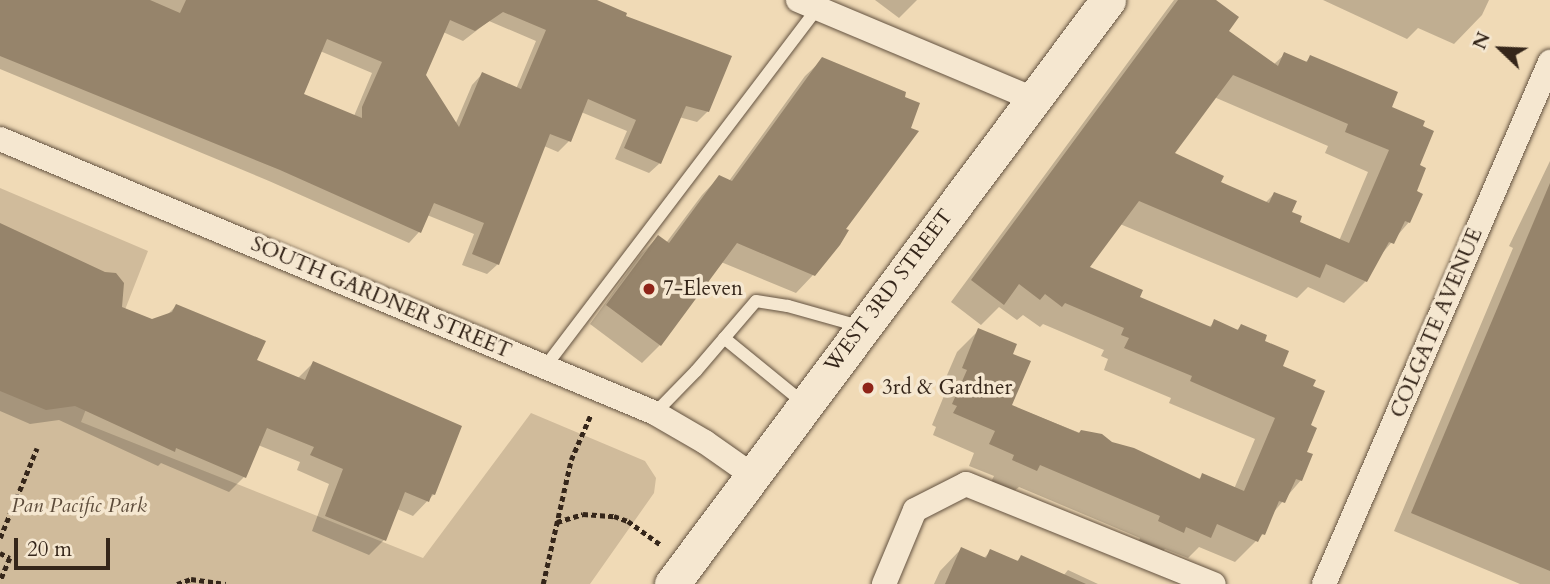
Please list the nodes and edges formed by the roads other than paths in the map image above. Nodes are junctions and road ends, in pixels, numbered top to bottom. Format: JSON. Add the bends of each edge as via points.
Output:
{"nodes":[{"id":1,"x":1108,"y":0,"type":"edge"},
{"id":2,"x":813,"y":3,"type":"edge"},
{"id":3,"x":1550,"y":62,"type":"edge"},
{"id":4,"x":1034,"y":99,"type":"junction"},
{"id":5,"x":0,"y":139,"type":"edge"},
{"id":6,"x":862,"y":327,"type":"junction"},
{"id":7,"x":724,"y":338,"type":"junction"},
{"id":8,"x":545,"y":367,"type":"junction"},
{"id":9,"x":805,"y":404,"type":"junction"},
{"id":10,"x":655,"y":413,"type":"junction"},
{"id":11,"x":752,"y":475,"type":"junction"},
{"id":12,"x":679,"y":574,"type":"edge"},
{"id":13,"x":884,"y":584,"type":"edge"},
{"id":14,"x":1214,"y":584,"type":"edge"},
{"id":15,"x":1324,"y":584,"type":"edge"}],
"edges":[{"from":1,"to":4,"type":"main road","name":"WEST 3RD STREET"},
{"from":2,"to":4,"type":"street"},
{"from":2,"to":8,"type":"lane"},
{"from":3,"to":15,"type":"street","name":"COLGATE AVENUE"},
{"from":4,"to":6,"type":"main road","name":"WEST 3RD STREET"},
{"from":5,"to":8,"type":"street","name":"SOUTH GARDNER STREET"},
{"from":6,"to":7,"type":"lane","via":[[756,301]]},
{"from":6,"to":9,"type":"main road","name":"WEST 3RD STREET"},
{"from":7,"to":9,"type":"lane"},
{"from":7,"to":10,"type":"lane"},
{"from":8,"to":10,"type":"street","name":"SOUTH GARDNER STREET"},
{"from":9,"to":11,"type":"main road","name":"WEST 3RD STREET"},
{"from":10,"to":11,"type":"street","name":"SOUTH GARDNER STREET"},
{"from":11,"to":12,"type":"main road","name":"WEST 3RD STREET"},
{"from":13,"to":14,"type":"street","via":[[915,510],[966,484]]}]}
